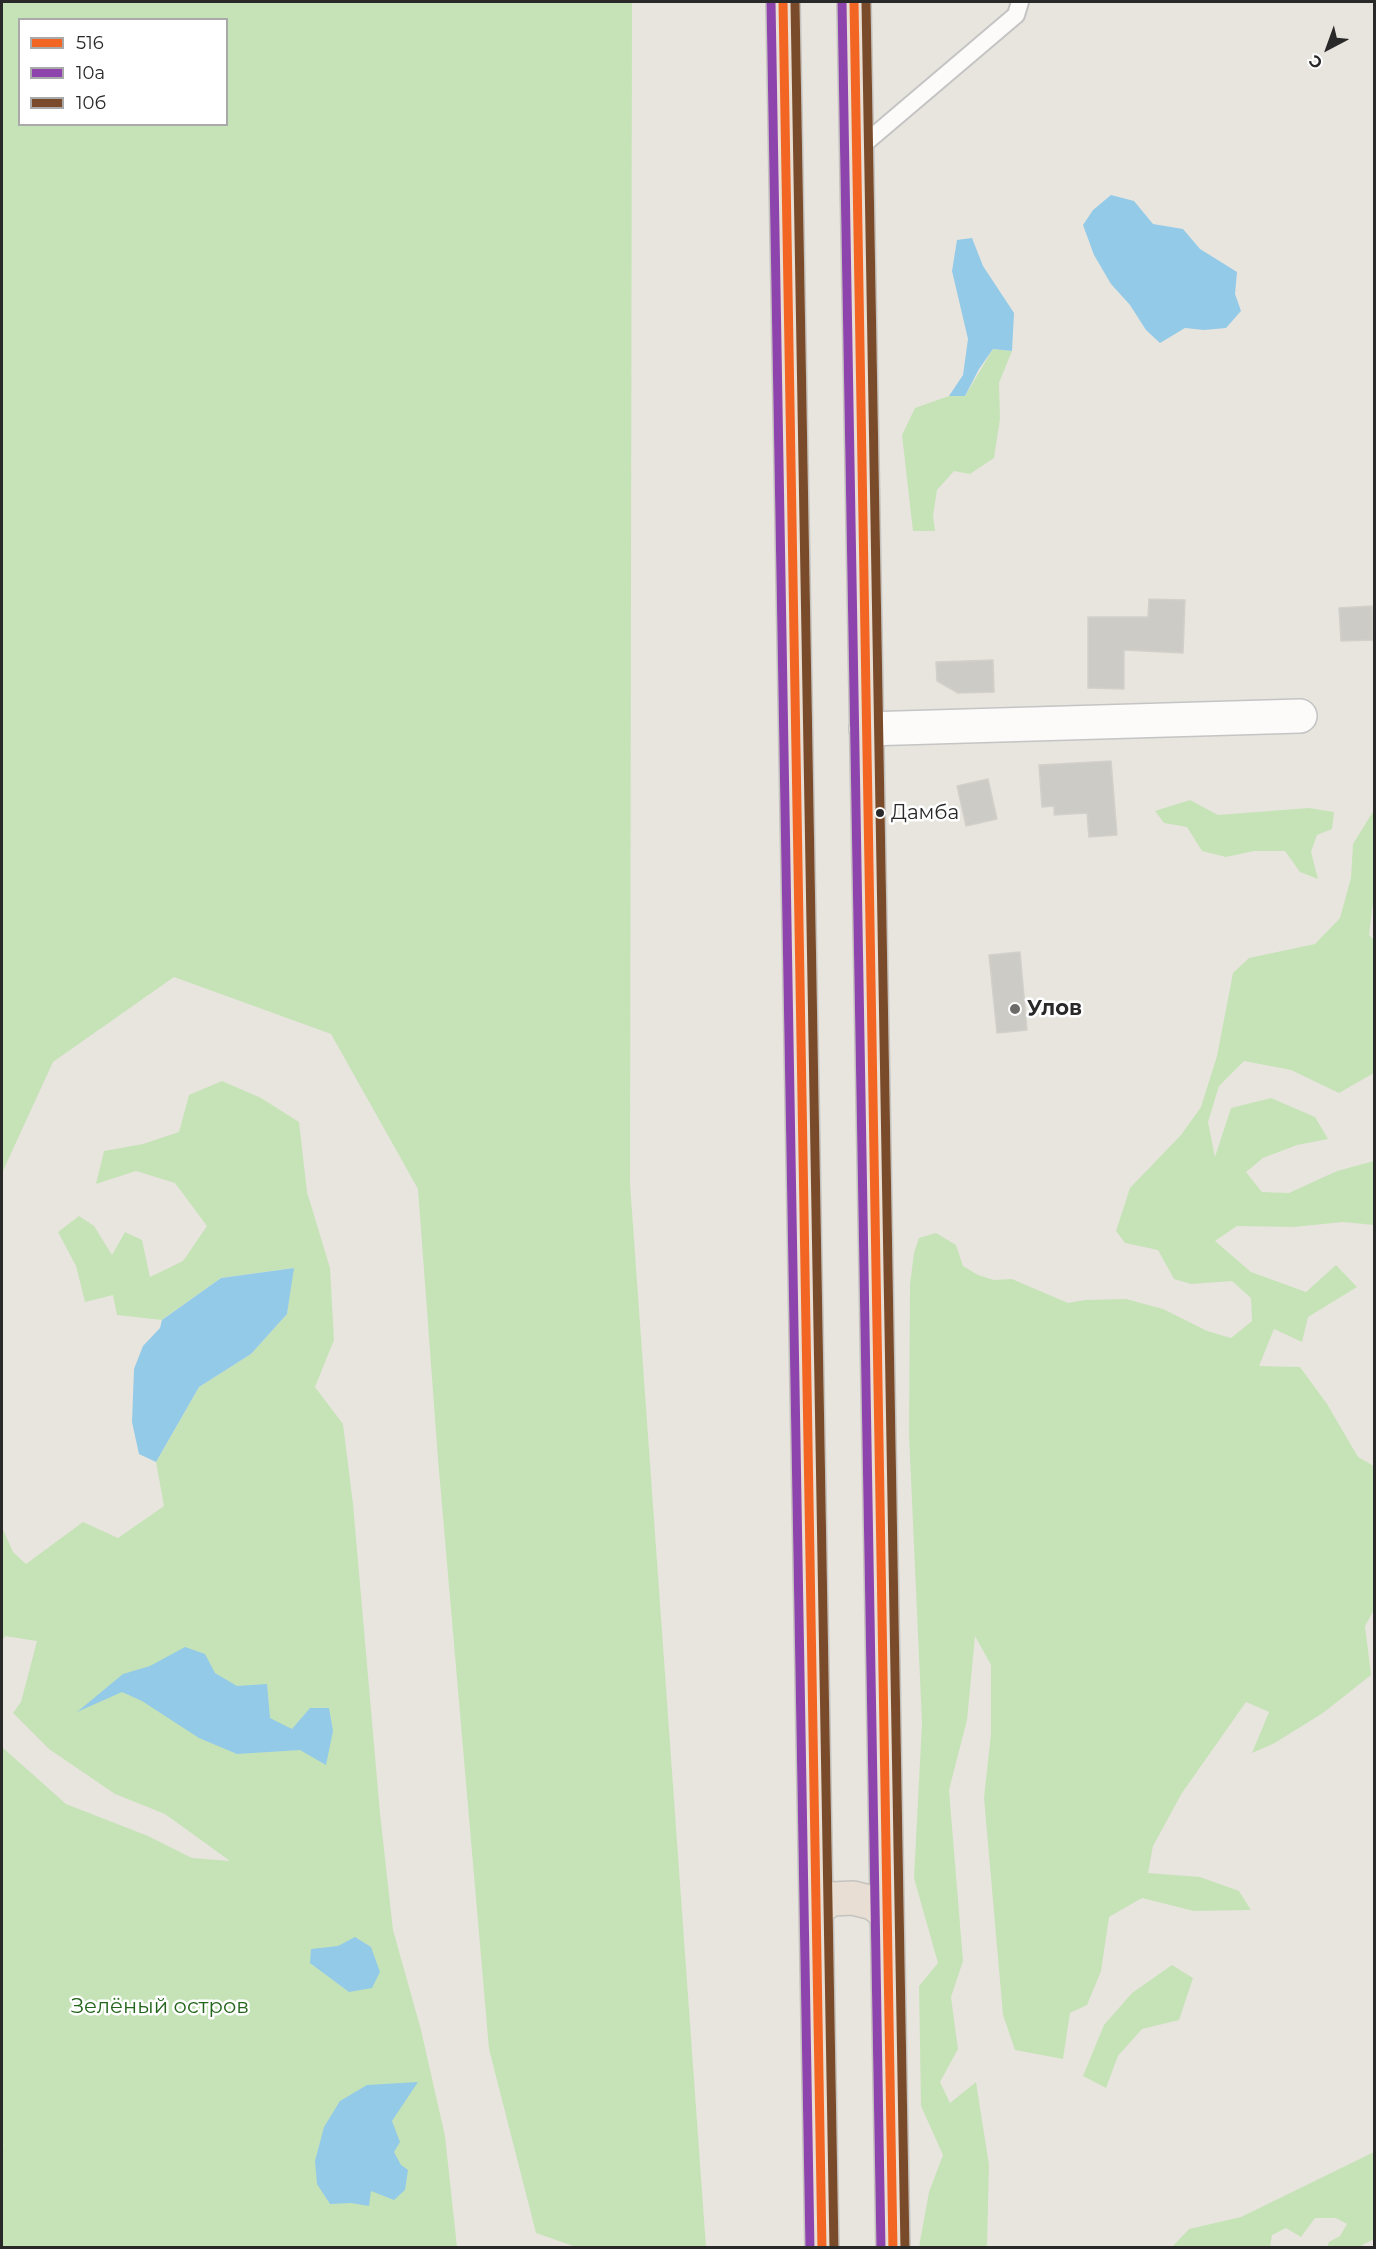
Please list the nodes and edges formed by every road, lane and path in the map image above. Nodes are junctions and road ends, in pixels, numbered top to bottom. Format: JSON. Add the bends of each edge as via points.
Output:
{"nodes":[{"id":1,"x":783,"y":2,"type":"edge"},
{"id":2,"x":854,"y":2,"type":"edge"},
{"id":3,"x":1020,"y":2,"type":"edge"},
{"id":4,"x":857,"y":150,"type":"junction"},
{"id":5,"x":1300,"y":716,"type":"dead end"},
{"id":6,"x":866,"y":729,"type":"junction"},
{"id":7,"x":816,"y":1909,"type":"junction"},
{"id":8,"x":887,"y":1914,"type":"junction"},
{"id":9,"x":822,"y":2247,"type":"edge"},
{"id":10,"x":893,"y":2247,"type":"edge"}],
"edges":[{"from":1,"to":7,"type":"highway"},
{"from":2,"to":4,"type":"highway"},
{"from":3,"to":4,"type":"lane","via":[[1016,15]]},
{"from":4,"to":6,"type":"highway"},
{"from":5,"to":6,"type":"street"},
{"from":6,"to":8,"type":"highway"},
{"from":7,"to":8,"type":"highway","via":[[832,1899],[853,1898],[873,1903]]},
{"from":7,"to":9,"type":"highway"},
{"from":8,"to":10,"type":"highway"}]}
